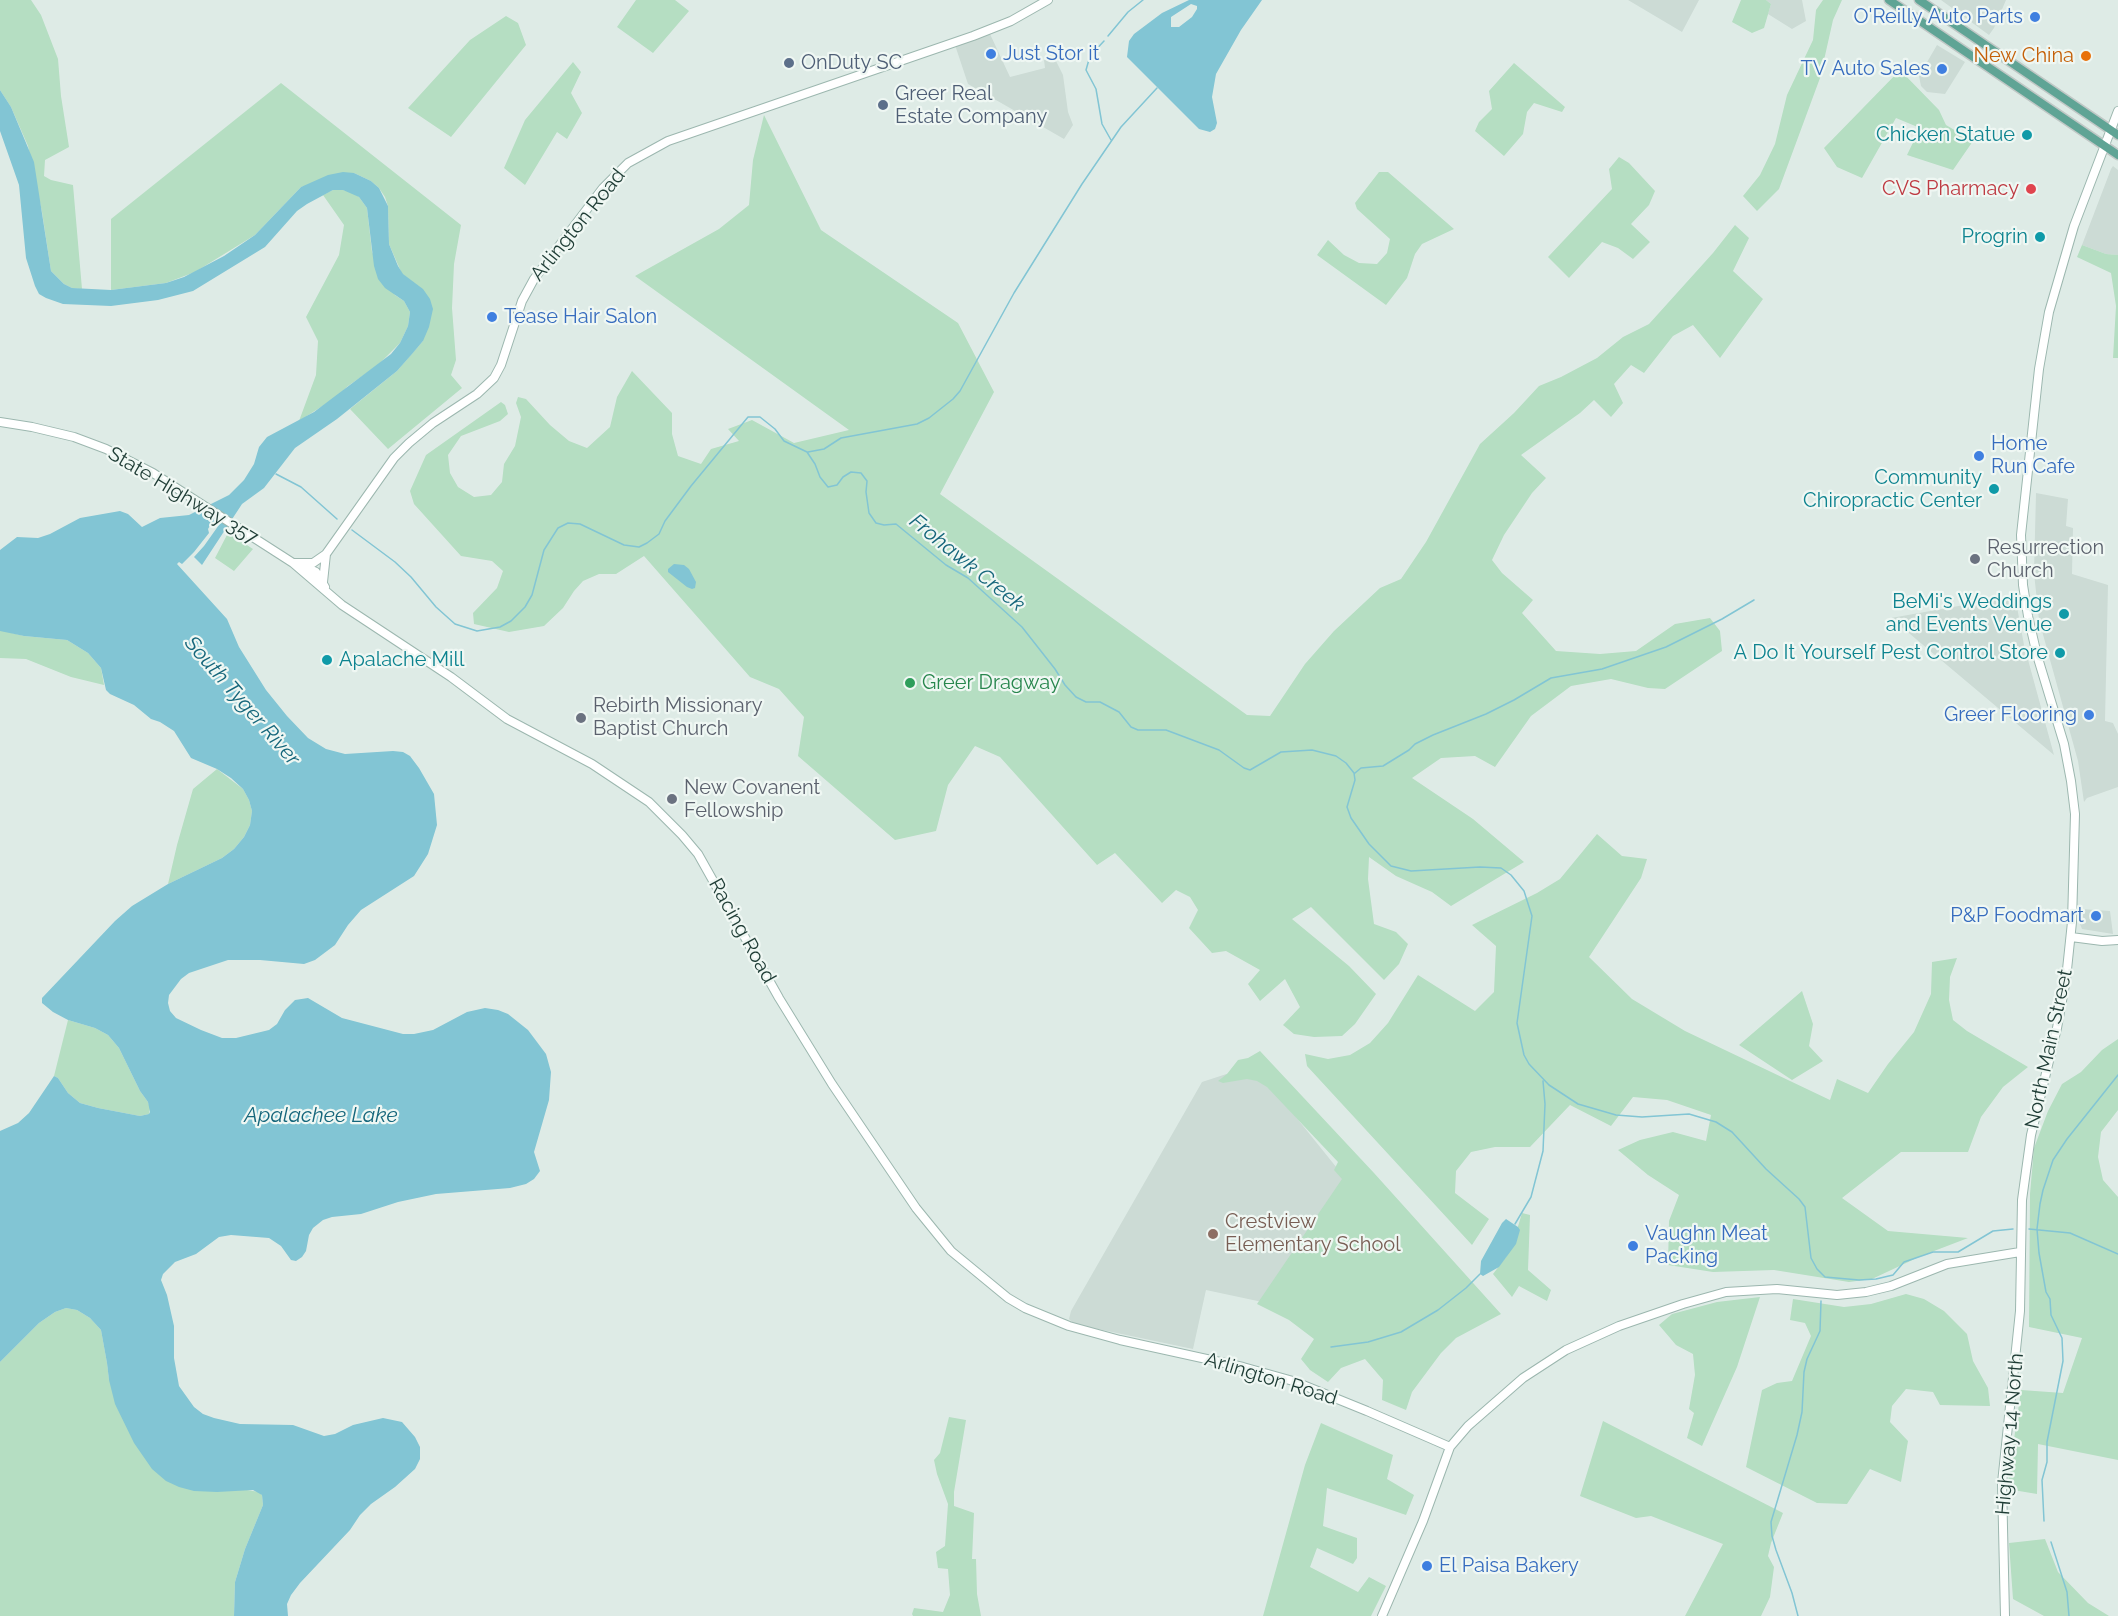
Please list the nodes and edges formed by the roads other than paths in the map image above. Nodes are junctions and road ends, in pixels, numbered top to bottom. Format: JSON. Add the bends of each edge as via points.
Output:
{"nodes":[{"id":1,"x":1048,"y":0,"type":"edge"},
{"id":2,"x":1888,"y":0,"type":"edge"},
{"id":3,"x":1919,"y":0,"type":"edge"},
{"id":4,"x":2118,"y":111,"type":"edge"},
{"id":5,"x":2114,"y":132,"type":"edge"},
{"id":6,"x":2104,"y":146,"type":"junction"},
{"id":7,"x":2118,"y":155,"type":"edge"},
{"id":8,"x":0,"y":422,"type":"edge"},
{"id":9,"x":326,"y":554,"type":"junction"},
{"id":10,"x":297,"y":564,"type":"junction"},
{"id":11,"x":311,"y":566,"type":"junction"},
{"id":12,"x":312,"y":580,"type":"junction"},
{"id":13,"x":324,"y":584,"type":"junction"},
{"id":14,"x":329,"y":594,"type":"junction"},
{"id":15,"x":2071,"y":937,"type":"junction"},
{"id":16,"x":2118,"y":940,"type":"edge"},
{"id":17,"x":2020,"y":1252,"type":"junction"},
{"id":18,"x":1087,"y":1331,"type":"joint"},
{"id":19,"x":1450,"y":1447,"type":"junction"},
{"id":20,"x":1382,"y":1616,"type":"edge"},
{"id":21,"x":2005,"y":1616,"type":"edge"}],
"edges":[{"from":1,"to":9,"type":"main road","name":"Arlington Road","via":[[973,36],[674,139],[628,164],[603,188],[534,279],[494,378],[394,458]]},
{"from":2,"to":6,"type":"main road"},
{"from":3,"to":5,"type":"main road"},
{"from":4,"to":5,"type":"main road","name":"North Main Street"},
{"from":5,"to":6,"type":"main road","name":"North Main Street"},
{"from":6,"to":7,"type":"main road"},
{"from":6,"to":15,"type":"main road","name":"North Main Street","via":[[2074,226],[2049,312],[2038,369],[2021,535],[2023,585],[2032,636],[2071,781],[2075,814]]},
{"from":8,"to":10,"type":"main road","name":"State Highway 357","via":[[78,438],[138,464]]},
{"from":9,"to":11,"type":"main road","name":"Arlington Road"},
{"from":9,"to":13,"type":"main road"},
{"from":10,"to":11,"type":"main road","name":"Racing Road"},
{"from":10,"to":12,"type":"main road","name":"Racing Road"},
{"from":11,"to":12,"type":"main road","via":[[308,572]]},
{"from":11,"to":13,"type":"main road","name":"Racing Road"},
{"from":12,"to":14,"type":"main road","name":"Racing Road"},
{"from":13,"to":14,"type":"main road","name":"Racing Road"},
{"from":14,"to":18,"type":"main road","name":"Racing Road","via":[[507,719],[592,764],[656,808],[698,854],[832,1084],[942,1241],[1008,1298],[1052,1321]]},
{"from":15,"to":16,"type":"main road"},
{"from":15,"to":17,"type":"main road","name":"North Main Street","via":[[2062,1007],[2025,1168]]},
{"from":17,"to":19,"type":"main road","via":[[1947,1264],[1866,1292],[1837,1295],[1777,1288],[1739,1290],[1666,1310],[1602,1332],[1552,1358],[1493,1404]]},
{"from":17,"to":21,"type":"main road","name":"Highway 14 North","via":[[2020,1311],[2002,1483]]},
{"from":18,"to":19,"type":"main road","name":"Arlington Road","via":[[1293,1382]]},
{"from":19,"to":20,"type":"main road"}]}
